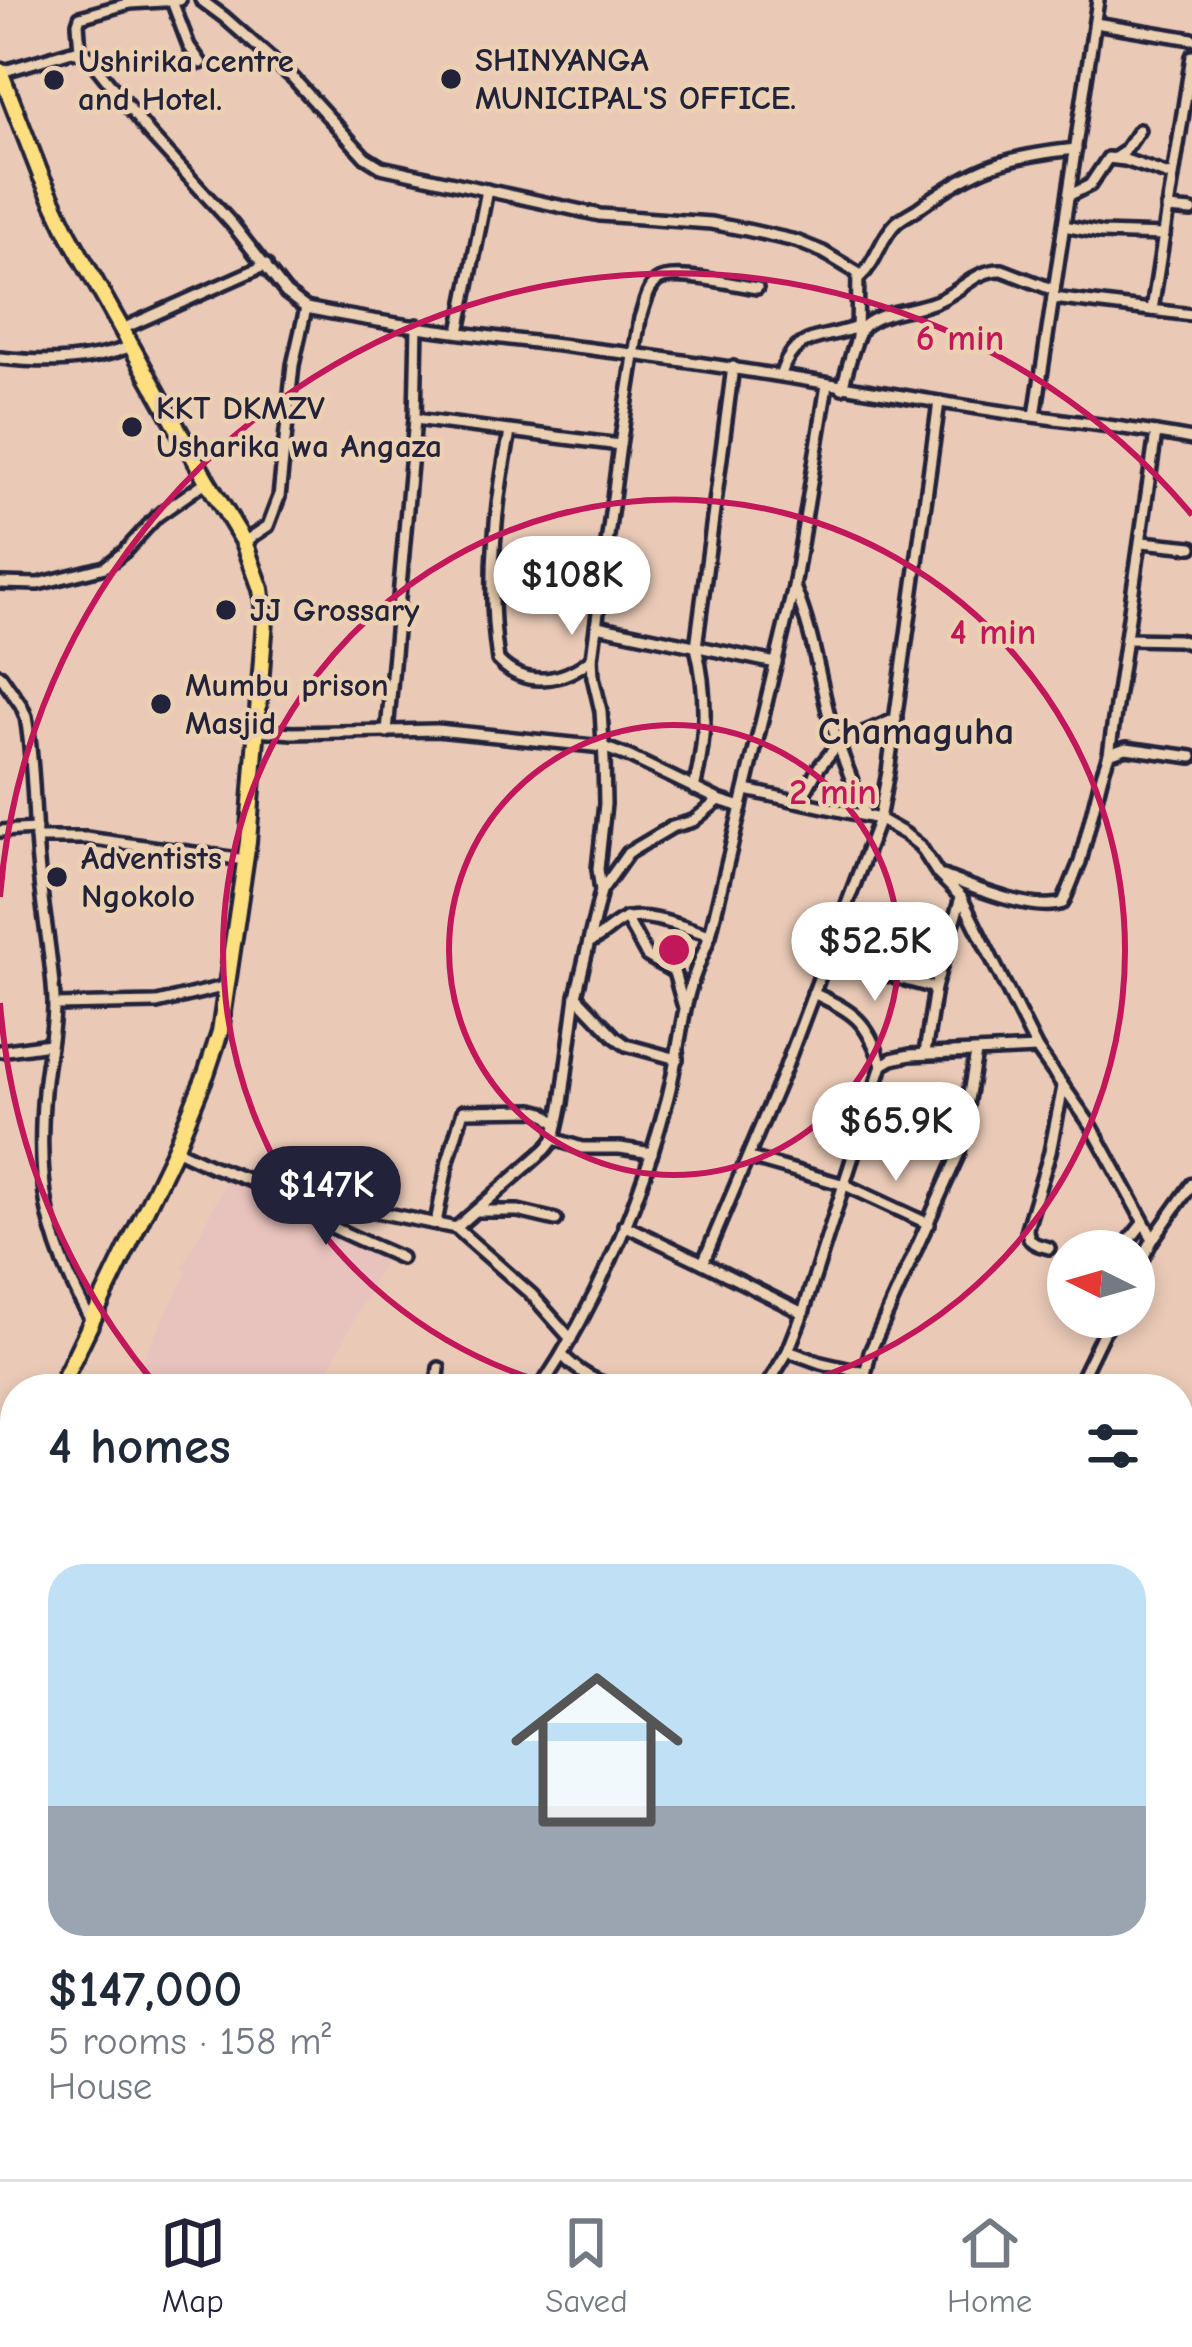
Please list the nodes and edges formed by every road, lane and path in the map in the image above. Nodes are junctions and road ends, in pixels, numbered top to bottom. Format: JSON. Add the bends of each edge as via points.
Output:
{"nodes":[{"id":1,"x":201,"y":0,"type":"edge"},
{"id":2,"x":1098,"y":0,"type":"edge"},
{"id":3,"x":176,"y":1,"type":"edge"},
{"id":4,"x":1095,"y":22,"type":"junction"},
{"id":5,"x":1192,"y":39,"type":"edge"},
{"id":6,"x":80,"y":51,"type":"junction"},
{"id":7,"x":1192,"y":56,"type":"edge"},
{"id":8,"x":201,"y":63,"type":"dead end"},
{"id":9,"x":0,"y":72,"type":"edge"},
{"id":10,"x":1189,"y":102,"type":"edge"},
{"id":11,"x":1139,"y":130,"type":"dead end"},
{"id":12,"x":1076,"y":149,"type":"junction"},
{"id":13,"x":1115,"y":158,"type":"junction"},
{"id":14,"x":1172,"y":176,"type":"junction"},
{"id":15,"x":487,"y":190,"type":"junction"},
{"id":16,"x":1070,"y":195,"type":"junction"},
{"id":17,"x":1167,"y":209,"type":"junction"},
{"id":18,"x":1192,"y":211,"type":"edge"},
{"id":19,"x":1064,"y":226,"type":"junction"},
{"id":20,"x":1164,"y":235,"type":"junction"},
{"id":21,"x":266,"y":265,"type":"junction"},
{"id":22,"x":860,"y":277,"type":"junction"},
{"id":23,"x":757,"y":288,"type":"dead end"},
{"id":24,"x":1053,"y":294,"type":"junction"},
{"id":25,"x":307,"y":308,"type":"junction"},
{"id":26,"x":1152,"y":310,"type":"junction"},
{"id":27,"x":1192,"y":315,"type":"edge"},
{"id":28,"x":417,"y":325,"type":"junction"},
{"id":29,"x":122,"y":329,"type":"junction"},
{"id":30,"x":459,"y":332,"type":"junction"},
{"id":31,"x":857,"y":332,"type":"junction"},
{"id":32,"x":132,"y":346,"type":"junction"},
{"id":33,"x":634,"y":354,"type":"junction"},
{"id":34,"x":0,"y":358,"type":"edge"},
{"id":35,"x":733,"y":367,"type":"junction"},
{"id":36,"x":781,"y":374,"type":"junction"},
{"id":37,"x":827,"y":385,"type":"junction"},
{"id":38,"x":842,"y":388,"type":"junction"},
{"id":39,"x":939,"y":401,"type":"junction"},
{"id":40,"x":1035,"y":416,"type":"junction"},
{"id":41,"x":415,"y":419,"type":"junction"},
{"id":42,"x":510,"y":432,"type":"junction"},
{"id":43,"x":1156,"y":433,"type":"junction"},
{"id":44,"x":1192,"y":440,"type":"edge"},
{"id":45,"x":620,"y":445,"type":"junction"},
{"id":46,"x":207,"y":482,"type":"junction"},
{"id":47,"x":244,"y":542,"type":"junction"},
{"id":48,"x":1142,"y":542,"type":"junction"},
{"id":49,"x":1192,"y":547,"type":"edge"},
{"id":50,"x":0,"y":583,"type":"edge"},
{"id":51,"x":794,"y":587,"type":"junction"},
{"id":52,"x":598,"y":626,"type":"junction"},
{"id":53,"x":1127,"y":639,"type":"junction"},
{"id":54,"x":1192,"y":644,"type":"edge"},
{"id":55,"x":696,"y":647,"type":"junction"},
{"id":56,"x":592,"y":658,"type":"junction"},
{"id":57,"x":776,"y":663,"type":"junction"},
{"id":58,"x":0,"y":675,"type":"edge"},
{"id":59,"x":896,"y":719,"type":"junction"},
{"id":60,"x":257,"y":730,"type":"junction"},
{"id":61,"x":387,"y":732,"type":"junction"},
{"id":62,"x":839,"y":743,"type":"junction"},
{"id":63,"x":603,"y":747,"type":"junction"},
{"id":64,"x":1109,"y":754,"type":"junction"},
{"id":65,"x":1192,"y":757,"type":"edge"},
{"id":66,"x":694,"y":789,"type":"junction"},
{"id":67,"x":746,"y":790,"type":"junction"},
{"id":68,"x":719,"y":800,"type":"junction"},
{"id":69,"x":800,"y":801,"type":"junction"},
{"id":70,"x":741,"y":807,"type":"junction"},
{"id":71,"x":866,"y":815,"type":"junction"},
{"id":72,"x":879,"y":819,"type":"junction"},
{"id":73,"x":0,"y":832,"type":"edge"},
{"id":74,"x":36,"y":834,"type":"junction"},
{"id":75,"x":624,"y":856,"type":"junction"},
{"id":76,"x":245,"y":860,"type":"junction"},
{"id":77,"x":598,"y":865,"type":"junction"},
{"id":78,"x":938,"y":874,"type":"junction"},
{"id":79,"x":601,"y":890,"type":"junction"},
{"id":80,"x":961,"y":897,"type":"junction"},
{"id":81,"x":626,"y":918,"type":"junction"},
{"id":82,"x":710,"y":935,"type":"junction"},
{"id":83,"x":590,"y":942,"type":"junction"},
{"id":84,"x":887,"y":975,"type":"dead end"},
{"id":85,"x":227,"y":986,"type":"junction"},
{"id":86,"x":935,"y":988,"type":"junction"},
{"id":87,"x":813,"y":993,"type":"junction"},
{"id":88,"x":576,"y":995,"type":"junction"},
{"id":89,"x":54,"y":1005,"type":"junction"},
{"id":90,"x":684,"y":1015,"type":"junction"},
{"id":91,"x":50,"y":1044,"type":"junction"},
{"id":92,"x":1,"y":1047,"type":"edge"},
{"id":93,"x":1037,"y":1049,"type":"junction"},
{"id":94,"x":925,"y":1053,"type":"junction"},
{"id":95,"x":976,"y":1053,"type":"junction"},
{"id":96,"x":676,"y":1059,"type":"junction"},
{"id":97,"x":882,"y":1065,"type":"junction"},
{"id":98,"x":1063,"y":1087,"type":"junction"},
{"id":99,"x":557,"y":1124,"type":"junction"},
{"id":100,"x":554,"y":1139,"type":"junction"},
{"id":101,"x":175,"y":1149,"type":"junction"},
{"id":102,"x":652,"y":1153,"type":"junction"},
{"id":103,"x":750,"y":1158,"type":"junction"},
{"id":104,"x":1192,"y":1184,"type":"edge"},
{"id":105,"x":845,"y":1185,"type":"junction"},
{"id":106,"x":281,"y":1192,"type":"junction"},
{"id":107,"x":478,"y":1211,"type":"junction"},
{"id":108,"x":556,"y":1220,"type":"dead end"},
{"id":109,"x":436,"y":1222,"type":"junction"},
{"id":110,"x":1142,"y":1222,"type":"junction"},
{"id":111,"x":928,"y":1224,"type":"junction"},
{"id":112,"x":623,"y":1225,"type":"junction"},
{"id":113,"x":456,"y":1228,"type":"junction"},
{"id":114,"x":1136,"y":1230,"type":"edge"},
{"id":115,"x":1147,"y":1230,"type":"edge"},
{"id":116,"x":1155,"y":1236,"type":"edge"},
{"id":117,"x":1047,"y":1247,"type":"edge"},
{"id":118,"x":401,"y":1258,"type":"dead end"},
{"id":119,"x":704,"y":1263,"type":"junction"},
{"id":120,"x":802,"y":1312,"type":"junction"},
{"id":121,"x":91,"y":1321,"type":"junction"},
{"id":122,"x":1102,"y":1338,"type":"edge"},
{"id":123,"x":571,"y":1339,"type":"junction"},
{"id":124,"x":788,"y":1351,"type":"junction"},
{"id":125,"x":562,"y":1355,"type":"junction"},
{"id":126,"x":440,"y":1368,"type":"dead end"},
{"id":127,"x":866,"y":1372,"type":"joint"},
{"id":128,"x":66,"y":1374,"type":"edge"},
{"id":129,"x":439,"y":1374,"type":"edge"},
{"id":130,"x":550,"y":1374,"type":"edge"},
{"id":131,"x":584,"y":1374,"type":"edge"},
{"id":132,"x":774,"y":1374,"type":"edge"},
{"id":133,"x":1084,"y":1374,"type":"edge"}],
"edges":[{"from":1,"to":15,"type":"street","via":[[292,78],[365,157],[400,173]]},
{"from":2,"to":4,"type":"street"},
{"from":3,"to":6,"type":"street","via":[[80,16]]},
{"from":3,"to":8,"type":"street"},
{"from":4,"to":5,"type":"street"},
{"from":4,"to":12,"type":"street"},
{"from":6,"to":9,"type":"street"},
{"from":6,"to":21,"type":"street"},
{"from":7,"to":10,"type":"street"},
{"from":9,"to":29,"type":"highway","via":[[40,176]]},
{"from":10,"to":14,"type":"street"},
{"from":11,"to":13,"type":"street"},
{"from":12,"to":16,"type":"street"},
{"from":12,"to":22,"type":"street","via":[[1014,158],[946,187],[893,226]]},
{"from":13,"to":14,"type":"street"},
{"from":13,"to":16,"type":"street"},
{"from":14,"to":17,"type":"street"},
{"from":15,"to":22,"type":"street","via":[[600,215],[711,223],[796,241]]},
{"from":15,"to":30,"type":"street"},
{"from":16,"to":19,"type":"street"},
{"from":17,"to":18,"type":"street"},
{"from":17,"to":20,"type":"street"},
{"from":19,"to":20,"type":"street"},
{"from":19,"to":24,"type":"street"},
{"from":20,"to":26,"type":"street"},
{"from":21,"to":25,"type":"street"},
{"from":21,"to":29,"type":"street"},
{"from":22,"to":31,"type":"street"},
{"from":23,"to":33,"type":"street","via":[[658,280]]},
{"from":24,"to":26,"type":"street"},
{"from":24,"to":31,"type":"street","via":[[992,269],[934,303]]},
{"from":24,"to":40,"type":"street"},
{"from":25,"to":28,"type":"street"},
{"from":25,"to":47,"type":"street","via":[[279,497],[268,526]]},
{"from":26,"to":27,"type":"street"},
{"from":28,"to":30,"type":"street"},
{"from":28,"to":41,"type":"street"},
{"from":29,"to":32,"type":"highway"},
{"from":30,"to":33,"type":"street"},
{"from":31,"to":36,"type":"street","via":[[799,346]]},
{"from":31,"to":38,"type":"street"},
{"from":32,"to":34,"type":"street","via":[[86,359]]},
{"from":32,"to":46,"type":"highway"},
{"from":33,"to":35,"type":"street"},
{"from":33,"to":45,"type":"street"},
{"from":35,"to":36,"type":"street"},
{"from":35,"to":55,"type":"street"},
{"from":36,"to":37,"type":"street"},
{"from":37,"to":38,"type":"street"},
{"from":37,"to":51,"type":"street"},
{"from":38,"to":39,"type":"street"},
{"from":39,"to":40,"type":"street"},
{"from":39,"to":59,"type":"street"},
{"from":40,"to":43,"type":"street"},
{"from":41,"to":42,"type":"street"},
{"from":41,"to":61,"type":"street"},
{"from":42,"to":45,"type":"street"},
{"from":42,"to":56,"type":"street","via":[[495,532],[498,660],[545,681]]},
{"from":43,"to":44,"type":"street"},
{"from":43,"to":48,"type":"street"},
{"from":45,"to":52,"type":"street"},
{"from":46,"to":47,"type":"highway"},
{"from":46,"to":50,"type":"street","via":[[105,567],[38,584]]},
{"from":47,"to":60,"type":"highway","via":[[265,620]]},
{"from":48,"to":49,"type":"street"},
{"from":48,"to":53,"type":"street"},
{"from":51,"to":57,"type":"street"},
{"from":51,"to":62,"type":"street"},
{"from":52,"to":55,"type":"street"},
{"from":52,"to":56,"type":"street"},
{"from":53,"to":54,"type":"street"},
{"from":53,"to":64,"type":"street"},
{"from":55,"to":57,"type":"street"},
{"from":55,"to":66,"type":"street","via":[[705,712]]},
{"from":56,"to":63,"type":"street"},
{"from":57,"to":67,"type":"street"},
{"from":58,"to":74,"type":"street","via":[[26,716]]},
{"from":59,"to":62,"type":"street"},
{"from":59,"to":72,"type":"street"},
{"from":60,"to":61,"type":"street"},
{"from":60,"to":76,"type":"highway"},
{"from":61,"to":63,"type":"street"},
{"from":62,"to":69,"type":"street"},
{"from":62,"to":71,"type":"street"},
{"from":63,"to":66,"type":"street"},
{"from":63,"to":77,"type":"street"},
{"from":64,"to":65,"type":"street","via":[[1126,748]]},
{"from":64,"to":78,"type":"street","via":[[1064,903],[992,895]]},
{"from":66,"to":68,"type":"street"},
{"from":67,"to":69,"type":"street"},
{"from":67,"to":70,"type":"street"},
{"from":68,"to":70,"type":"street"},
{"from":68,"to":75,"type":"street"},
{"from":69,"to":71,"type":"street"},
{"from":70,"to":82,"type":"street"},
{"from":71,"to":72,"type":"street"},
{"from":72,"to":78,"type":"street","via":[[920,846]]},
{"from":72,"to":87,"type":"street"},
{"from":73,"to":74,"type":"street"},
{"from":74,"to":76,"type":"street"},
{"from":74,"to":89,"type":"street"},
{"from":75,"to":77,"type":"street"},
{"from":75,"to":79,"type":"street"},
{"from":76,"to":85,"type":"highway"},
{"from":77,"to":79,"type":"street"},
{"from":78,"to":80,"type":"street"},
{"from":79,"to":83,"type":"street"},
{"from":80,"to":86,"type":"street"},
{"from":80,"to":93,"type":"street"},
{"from":81,"to":82,"type":"street"},
{"from":81,"to":83,"type":"street"},
{"from":81,"to":90,"type":"street","via":[[647,956],[674,972]]},
{"from":82,"to":90,"type":"street"},
{"from":83,"to":88,"type":"street"},
{"from":84,"to":86,"type":"street"},
{"from":85,"to":89,"type":"street","via":[[157,1003]]},
{"from":85,"to":101,"type":"highway","via":[[220,1032]]},
{"from":86,"to":94,"type":"street"},
{"from":87,"to":97,"type":"street","via":[[859,1019]]},
{"from":87,"to":103,"type":"street"},
{"from":88,"to":96,"type":"street","via":[[626,1045]]},
{"from":88,"to":99,"type":"street"},
{"from":89,"to":91,"type":"street"},
{"from":90,"to":96,"type":"street"},
{"from":91,"to":92,"type":"street"},
{"from":91,"to":121,"type":"street","via":[[46,1214]]},
{"from":93,"to":95,"type":"street"},
{"from":93,"to":98,"type":"street"},
{"from":94,"to":95,"type":"street"},
{"from":94,"to":97,"type":"street"},
{"from":95,"to":111,"type":"street","via":[[959,1153]]},
{"from":96,"to":102,"type":"street"},
{"from":97,"to":105,"type":"street"},
{"from":98,"to":110,"type":"street"},
{"from":98,"to":117,"type":"street","via":[[1027,1231],[1032,1243]]},
{"from":99,"to":100,"type":"street"},
{"from":99,"to":109,"type":"street","via":[[533,1110],[463,1111]]},
{"from":100,"to":102,"type":"street"},
{"from":100,"to":107,"type":"street"},
{"from":101,"to":106,"type":"street"},
{"from":101,"to":121,"type":"highway"},
{"from":102,"to":112,"type":"street"},
{"from":103,"to":105,"type":"street"},
{"from":103,"to":119,"type":"street"},
{"from":104,"to":116,"type":"street"},
{"from":105,"to":111,"type":"street"},
{"from":105,"to":120,"type":"street"},
{"from":106,"to":109,"type":"street"},
{"from":106,"to":118,"type":"street"},
{"from":107,"to":108,"type":"street"},
{"from":107,"to":113,"type":"street"},
{"from":109,"to":113,"type":"street"},
{"from":110,"to":114,"type":"street"},
{"from":110,"to":115,"type":"street"},
{"from":111,"to":127,"type":"street"},
{"from":112,"to":119,"type":"street"},
{"from":112,"to":123,"type":"street"},
{"from":113,"to":123,"type":"street"},
{"from":119,"to":120,"type":"street"},
{"from":120,"to":124,"type":"street"},
{"from":121,"to":128,"type":"highway"},
{"from":122,"to":133,"type":"street"},
{"from":123,"to":125,"type":"street"},
{"from":124,"to":127,"type":"street"},
{"from":124,"to":132,"type":"street"},
{"from":125,"to":130,"type":"street"},
{"from":125,"to":131,"type":"street"},
{"from":126,"to":129,"type":"street"}]}
